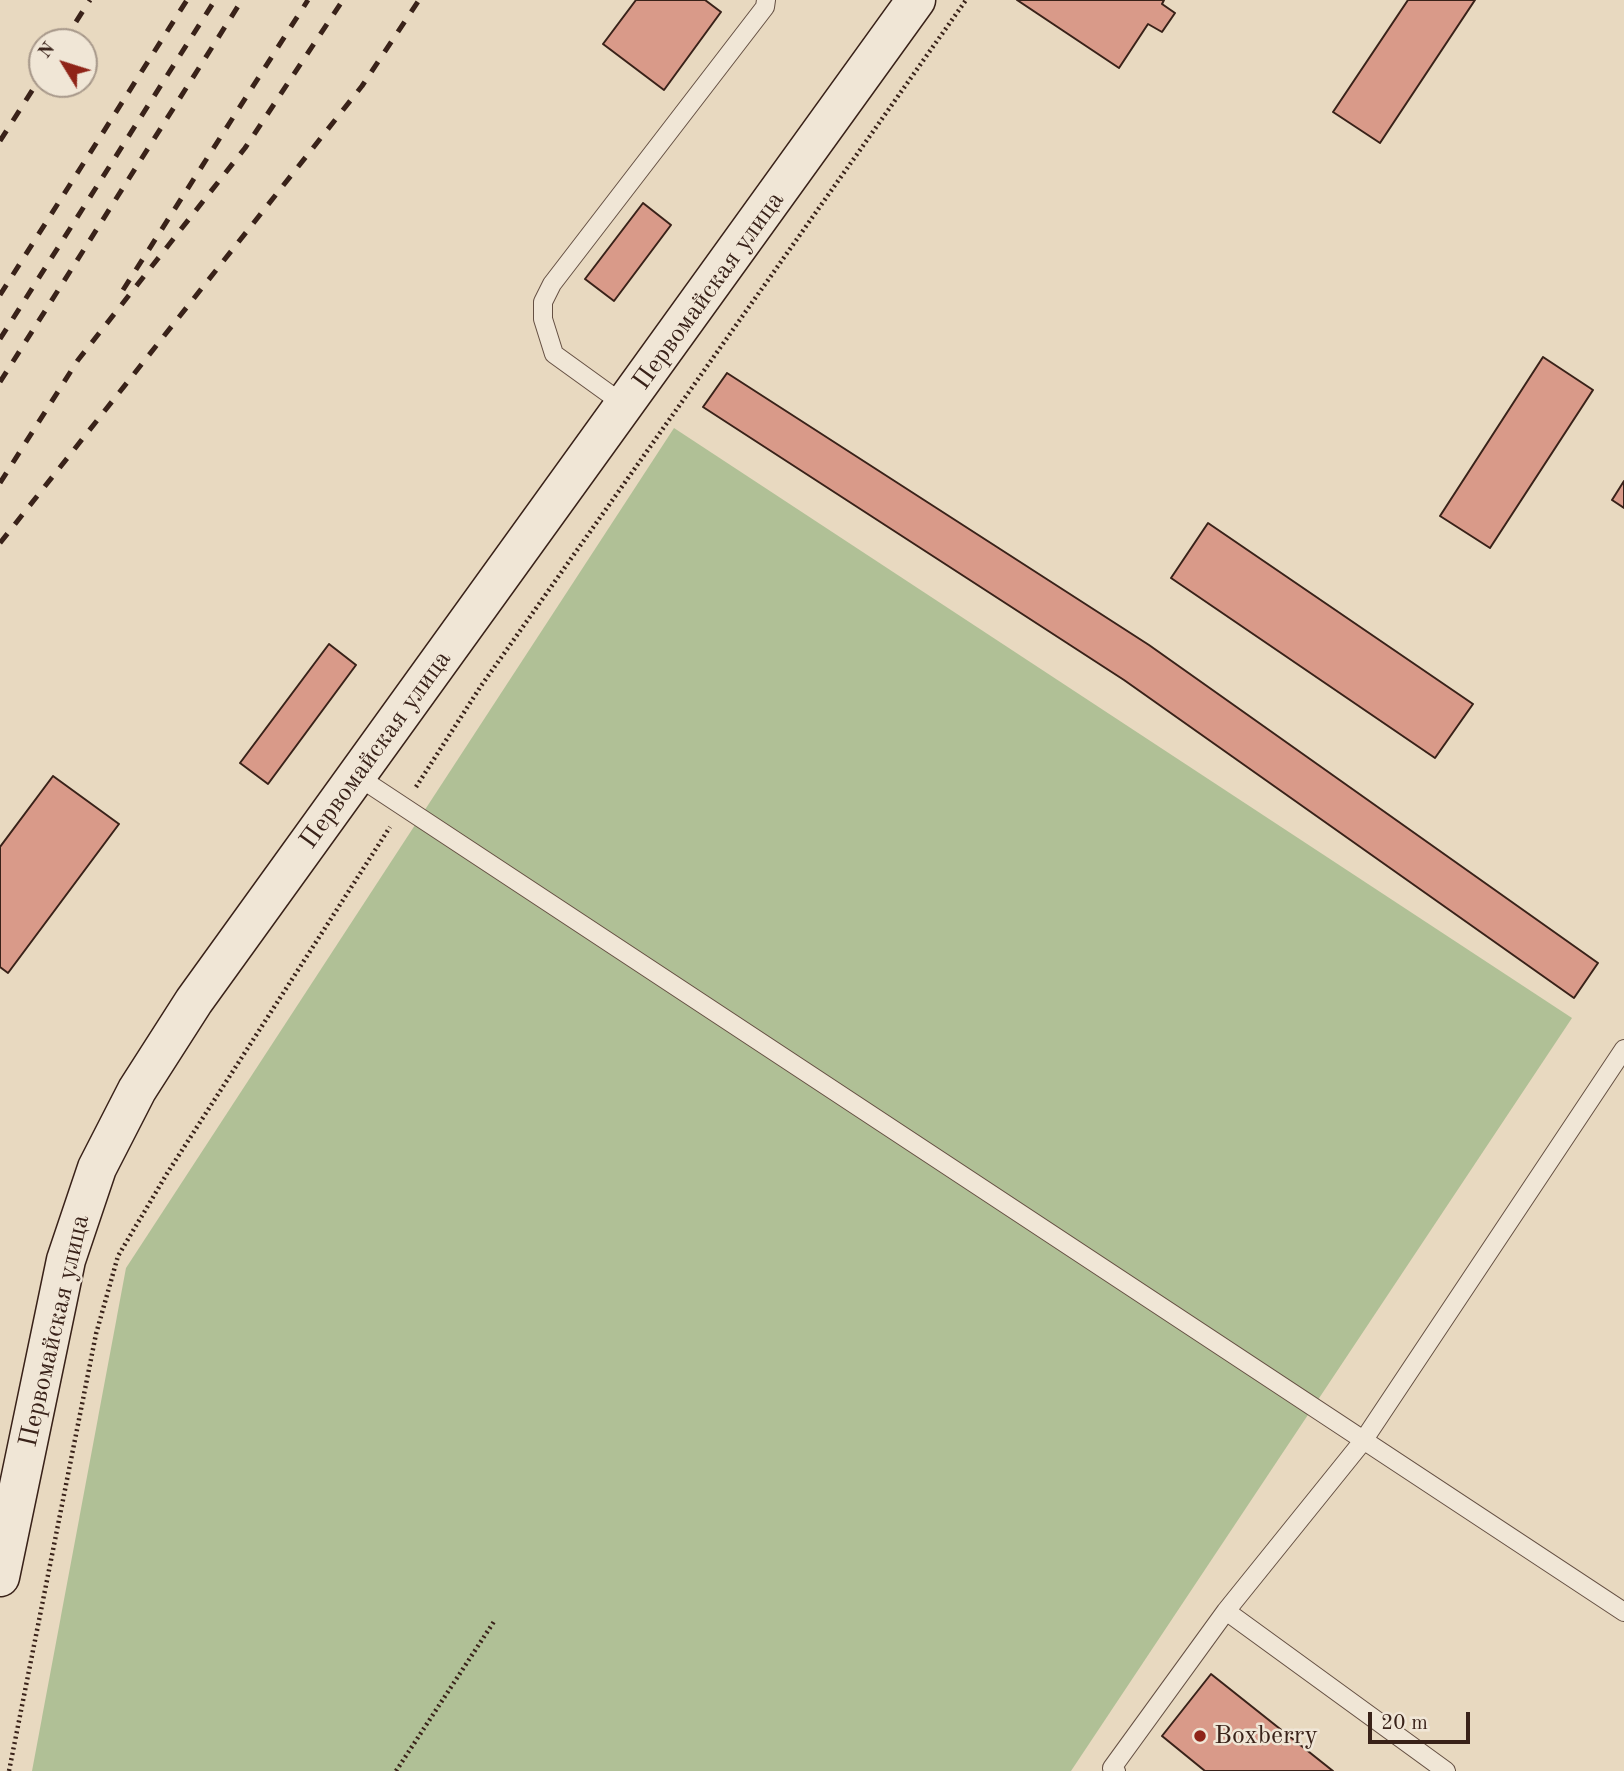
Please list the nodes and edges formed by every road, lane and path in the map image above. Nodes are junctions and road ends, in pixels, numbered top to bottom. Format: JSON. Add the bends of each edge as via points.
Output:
{"nodes":[{"id":1,"x":766,"y":0,"type":"edge"},
{"id":2,"x":916,"y":0,"type":"edge"},
{"id":3,"x":966,"y":0,"type":"edge"},
{"id":4,"x":626,"y":406,"type":"junction"},
{"id":5,"x":357,"y":776,"type":"junction"},
{"id":6,"x":402,"y":807,"type":"junction"},
{"id":7,"x":1624,"y":1049,"type":"edge"},
{"id":8,"x":1363,"y":1441,"type":"junction"},
{"id":9,"x":0,"y":1577,"type":"edge"},
{"id":10,"x":1226,"y":1611,"type":"junction"},
{"id":11,"x":1624,"y":1612,"type":"edge"},
{"id":12,"x":495,"y":1620,"type":"dead end"},
{"id":13,"x":9,"y":1771,"type":"edge"},
{"id":14,"x":396,"y":1771,"type":"edge"},
{"id":15,"x":1116,"y":1771,"type":"edge"},
{"id":16,"x":1446,"y":1771,"type":"edge"}],
"edges":[{"from":1,"to":4,"type":"lane","via":[[543,302],[554,354]]},
{"from":2,"to":4,"type":"main road","name":"Первомайская улица"},
{"from":3,"to":6,"type":"path","via":[[481,686]]},
{"from":4,"to":5,"type":"main road","name":"Первомайская улица"},
{"from":5,"to":6,"type":"lane"},
{"from":5,"to":9,"type":"main road","name":"Первомайская улица","via":[[194,1001],[136,1090],[97,1168],[66,1259]]},
{"from":6,"to":8,"type":"lane"},
{"from":6,"to":13,"type":"path","via":[[118,1256],[96,1334]]},
{"from":7,"to":8,"type":"lane"},
{"from":8,"to":10,"type":"lane"},
{"from":8,"to":11,"type":"lane"},
{"from":10,"to":15,"type":"lane","via":[[1112,1768]]},
{"from":10,"to":16,"type":"lane"},
{"from":12,"to":14,"type":"path"}]}
